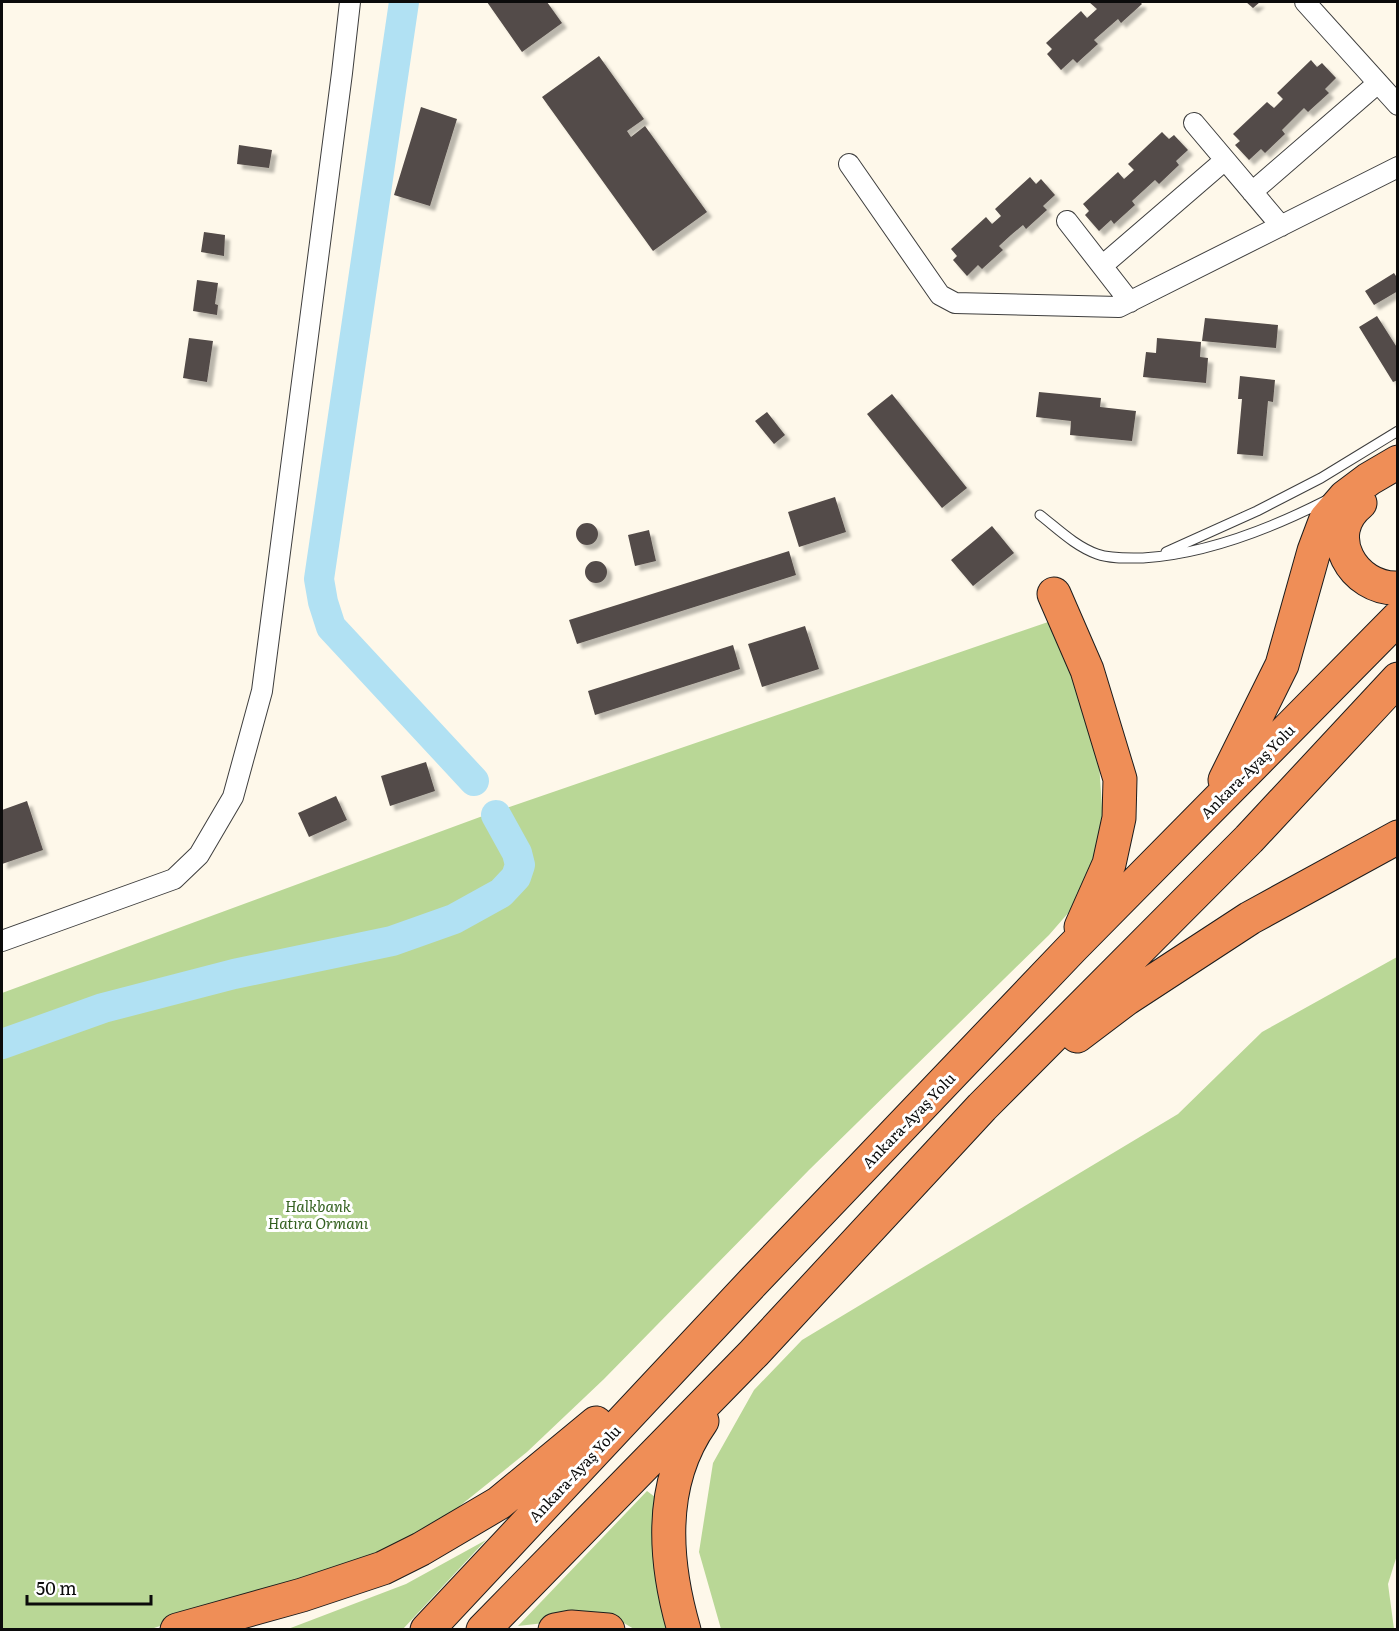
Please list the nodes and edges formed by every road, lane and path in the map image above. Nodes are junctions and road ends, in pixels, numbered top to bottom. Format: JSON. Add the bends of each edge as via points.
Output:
{"nodes":[{"id":1,"x":350,"y":2,"type":"edge"},
{"id":2,"x":1305,"y":2,"type":"edge"},
{"id":3,"x":1378,"y":83,"type":"junction"},
{"id":4,"x":1398,"y":105,"type":"edge"},
{"id":5,"x":1194,"y":123,"type":"dead end"},
{"id":6,"x":1225,"y":160,"type":"junction"},
{"id":7,"x":849,"y":164,"type":"dead end"},
{"id":8,"x":1398,"y":167,"type":"edge"},
{"id":9,"x":1252,"y":192,"type":"junction"},
{"id":10,"x":1067,"y":221,"type":"dead end"},
{"id":11,"x":1281,"y":226,"type":"junction"},
{"id":12,"x":1102,"y":266,"type":"junction"},
{"id":13,"x":1130,"y":302,"type":"junction"},
{"id":14,"x":1398,"y":431,"type":"edge"},
{"id":15,"x":1398,"y":462,"type":"edge"},
{"id":16,"x":1383,"y":479,"type":"edge"},
{"id":17,"x":1040,"y":514,"type":"dead end"},
{"id":18,"x":1155,"y":557,"type":"junction"},
{"id":19,"x":1398,"y":588,"type":"edge"},
{"id":20,"x":1054,"y":594,"type":"dead end"},
{"id":21,"x":1398,"y":618,"type":"edge"},
{"id":22,"x":1398,"y":679,"type":"edge"},
{"id":23,"x":1208,"y":811,"type":"junction"},
{"id":24,"x":1398,"y":837,"type":"edge"},
{"id":25,"x":2,"y":941,"type":"edge"},
{"id":26,"x":1072,"y":948,"type":"junction"},
{"id":27,"x":982,"y":1107,"type":"junction"},
{"id":28,"x":754,"y":1281,"type":"junction"},
{"id":29,"x":754,"y":1353,"type":"junction"},
{"id":30,"x":177,"y":1629,"type":"edge"},
{"id":31,"x":427,"y":1629,"type":"edge"},
{"id":32,"x":483,"y":1629,"type":"edge"},
{"id":33,"x":555,"y":1629,"type":"edge"},
{"id":34,"x":608,"y":1629,"type":"edge"},
{"id":35,"x":684,"y":1629,"type":"edge"}],
"edges":[{"from":1,"to":25,"type":"street","via":[[262,691],[233,797],[200,855],[174,879]]},
{"from":2,"to":3,"type":"street"},
{"from":3,"to":4,"type":"street"},
{"from":3,"to":9,"type":"street"},
{"from":5,"to":6,"type":"street"},
{"from":6,"to":9,"type":"street"},
{"from":6,"to":12,"type":"street"},
{"from":7,"to":13,"type":"street","via":[[940,295],[955,303],[1119,307]]},
{"from":8,"to":11,"type":"street"},
{"from":9,"to":11,"type":"street"},
{"from":10,"to":12,"type":"street"},
{"from":11,"to":13,"type":"street"},
{"from":12,"to":13,"type":"street"},
{"from":14,"to":18,"type":"lane","via":[[1322,478]]},
{"from":15,"to":16,"type":"highway"},
{"from":16,"to":18,"type":"lane","via":[[1256,532],[1192,552]]},
{"from":16,"to":19,"type":"highway","via":[[1355,507],[1341,534],[1347,557],[1365,579],[1379,587]]},
{"from":16,"to":23,"type":"highway","via":[[1345,497],[1326,519],[1287,652]]},
{"from":17,"to":18,"type":"lane","via":[[1077,544],[1098,554]]},
{"from":20,"to":26,"type":"highway","via":[[1086,670],[1120,779],[1119,818],[1108,864]]},
{"from":21,"to":23,"type":"highway","name":"Ankara-Ayaş Yolu"},
{"from":22,"to":27,"type":"highway","via":[[1249,839]]},
{"from":23,"to":26,"type":"highway","name":"Ankara-Ayaş Yolu"},
{"from":24,"to":27,"type":"highway","via":[[1250,918],[1197,952],[1126,999]]},
{"from":26,"to":28,"type":"highway","name":"Ankara-Ayaş Yolu"},
{"from":27,"to":29,"type":"highway"},
{"from":28,"to":30,"type":"highway","via":[[575,1441],[499,1503],[383,1568]]},
{"from":28,"to":31,"type":"highway","name":"Ankara-Ayaş Yolu"},
{"from":29,"to":32,"type":"highway"},
{"from":29,"to":35,"type":"highway","via":[[699,1424],[669,1500],[668,1548],[673,1589]]},
{"from":33,"to":34,"type":"highway"}]}
